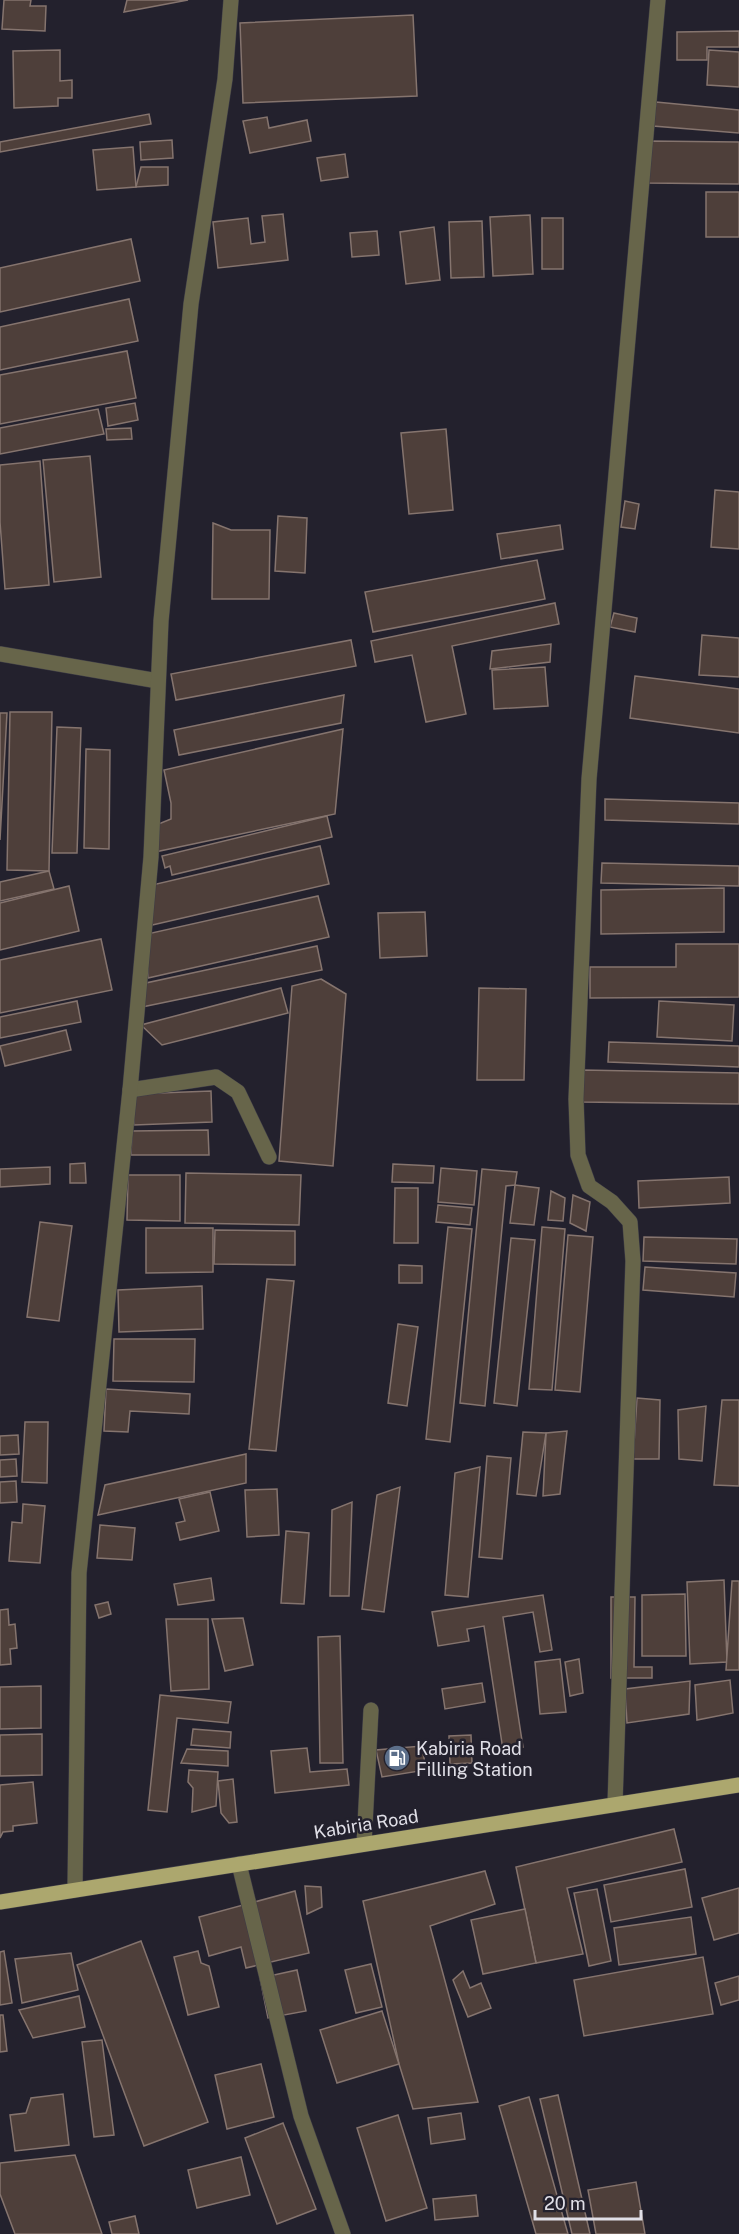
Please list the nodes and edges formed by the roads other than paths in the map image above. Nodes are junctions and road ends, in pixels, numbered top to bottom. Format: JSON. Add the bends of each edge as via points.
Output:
{"nodes":[{"id":1,"x":231,"y":0,"type":"edge"},
{"id":2,"x":658,"y":0,"type":"edge"},
{"id":3,"x":0,"y":654,"type":"edge"},
{"id":4,"x":158,"y":681,"type":"junction"},
{"id":5,"x":130,"y":1090,"type":"junction"},
{"id":6,"x":268,"y":1157,"type":"dead end"},
{"id":7,"x":370,"y":1710,"type":"dead end"},
{"id":8,"x":739,"y":1785,"type":"edge"},
{"id":9,"x":615,"y":1804,"type":"junction"},
{"id":10,"x":364,"y":1844,"type":"junction"},
{"id":11,"x":239,"y":1864,"type":"junction"},
{"id":12,"x":75,"y":1890,"type":"junction"},
{"id":13,"x":0,"y":1902,"type":"edge"},
{"id":14,"x":343,"y":2234,"type":"edge"}],
"edges":[{"from":1,"to":4,"type":"street","via":[[225,79],[191,304]]},
{"from":2,"to":9,"type":"street","via":[[589,779],[576,1099],[578,1155],[589,1186],[612,1202],[630,1222],[633,1261]]},
{"from":3,"to":4,"type":"street"},
{"from":4,"to":5,"type":"street","via":[[151,857]]},
{"from":5,"to":6,"type":"street","via":[[216,1077],[238,1092]]},
{"from":5,"to":12,"type":"street","via":[[78,1573]]},
{"from":7,"to":10,"type":"street"},
{"from":8,"to":9,"type":"main road","name":"Kabiria Road"},
{"from":9,"to":10,"type":"main road","name":"Kabiria Road"},
{"from":10,"to":11,"type":"main road","name":"Kabiria Road"},
{"from":11,"to":12,"type":"main road","name":"Kabiria Road"},
{"from":11,"to":14,"type":"street","via":[[301,2116]]},
{"from":12,"to":13,"type":"main road","name":"Kabiria Road"}]}
